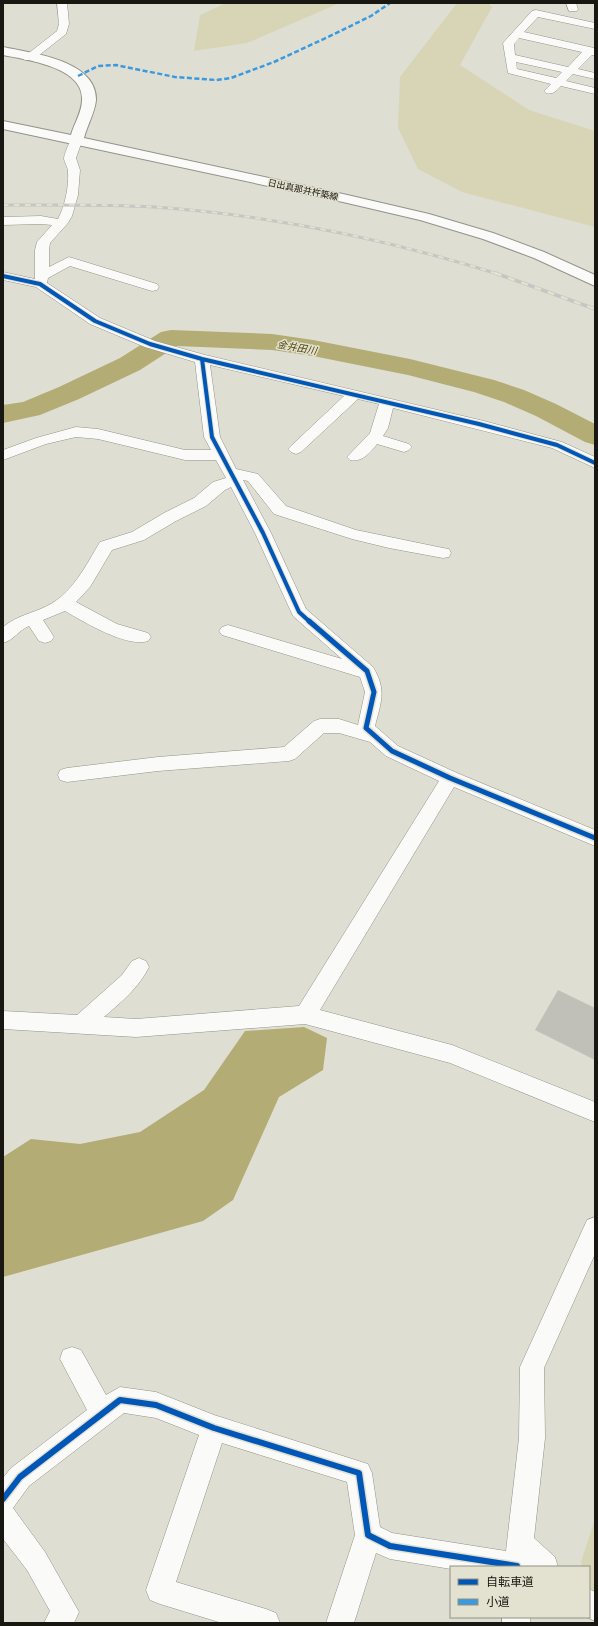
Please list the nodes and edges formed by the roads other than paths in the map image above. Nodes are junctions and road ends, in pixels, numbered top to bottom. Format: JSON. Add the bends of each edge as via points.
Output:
{"nodes":[{"id":1,"x":62,"y":3,"type":"edge"},
{"id":2,"x":558,"y":6,"type":"dead end"},
{"id":3,"x":575,"y":8,"type":"edge"},
{"id":4,"x":517,"y":34,"type":"junction"},
{"id":5,"x":590,"y":40,"type":"edge"},
{"id":6,"x":508,"y":43,"type":"junction"},
{"id":7,"x":522,"y":47,"type":"dead end"},
{"id":8,"x":3,"y":51,"type":"edge"},
{"id":9,"x":510,"y":57,"type":"junction"},
{"id":10,"x":566,"y":57,"type":"dead end"},
{"id":11,"x":29,"y":58,"type":"junction"},
{"id":12,"x":580,"y":60,"type":"junction"},
{"id":13,"x":568,"y":71,"type":"junction"},
{"id":14,"x":595,"y":76,"type":"edge"},
{"id":15,"x":557,"y":82,"type":"junction"},
{"id":16,"x":595,"y":91,"type":"edge"},
{"id":17,"x":561,"y":96,"type":"dead end"},
{"id":18,"x":3,"y":125,"type":"edge"},
{"id":19,"x":76,"y":141,"type":"junction"},
{"id":20,"x":3,"y":221,"type":"edge"},
{"id":21,"x":62,"y":223,"type":"junction"},
{"id":22,"x":3,"y":276,"type":"edge"},
{"id":23,"x":41,"y":280,"type":"junction"},
{"id":24,"x":595,"y":281,"type":"edge"},
{"id":25,"x":152,"y":287,"type":"dead end"},
{"id":26,"x":202,"y":359,"type":"junction"},
{"id":27,"x":355,"y":394,"type":"junction"},
{"id":28,"x":387,"y":402,"type":"junction"},
{"id":29,"x":376,"y":439,"type":"junction"},
{"id":30,"x":404,"y":447,"type":"dead end"},
{"id":31,"x":296,"y":449,"type":"dead end"},
{"id":32,"x":3,"y":455,"type":"edge"},
{"id":33,"x":221,"y":455,"type":"junction"},
{"id":34,"x":355,"y":457,"type":"dead end"},
{"id":35,"x":595,"y":463,"type":"edge"},
{"id":36,"x":232,"y":476,"type":"junction"},
{"id":37,"x":443,"y":553,"type":"dead end"},
{"id":38,"x":65,"y":603,"type":"junction"},
{"id":39,"x":33,"y":618,"type":"junction"},
{"id":40,"x":228,"y":631,"type":"dead end"},
{"id":41,"x":3,"y":637,"type":"edge"},
{"id":42,"x":45,"y":637,"type":"dead end"},
{"id":43,"x":142,"y":637,"type":"dead end"},
{"id":44,"x":367,"y":673,"type":"junction"},
{"id":45,"x":376,"y":737,"type":"junction"},
{"id":46,"x":68,"y":775,"type":"dead end"},
{"id":47,"x":450,"y":778,"type":"junction"},
{"id":48,"x":595,"y":838,"type":"edge"},
{"id":49,"x":139,"y":967,"type":"dead end"},
{"id":50,"x":305,"y":1015,"type":"junction"},
{"id":51,"x":3,"y":1020,"type":"edge"},
{"id":52,"x":81,"y":1025,"type":"junction"},
{"id":53,"x":595,"y":1112,"type":"edge"},
{"id":54,"x":595,"y":1228,"type":"edge"},
{"id":55,"x":72,"y":1359,"type":"dead end"},
{"id":56,"x":103,"y":1413,"type":"junction"},
{"id":57,"x":214,"y":1428,"type":"junction"},
{"id":58,"x":3,"y":1498,"type":"edge"},
{"id":59,"x":3,"y":1517,"type":"edge"},
{"id":60,"x":368,"y":1535,"type":"junction"},
{"id":61,"x":518,"y":1559,"type":"edge"},
{"id":62,"x":542,"y":1566,"type":"edge"},
{"id":63,"x":58,"y":1623,"type":"edge"},
{"id":64,"x":266,"y":1623,"type":"edge"},
{"id":65,"x":340,"y":1623,"type":"edge"}],
"edges":[{"from":1,"to":11,"type":"street","via":[[62,32]]},
{"from":2,"to":3,"type":"street"},
{"from":4,"to":5,"type":"street"},
{"from":4,"to":5,"type":"street","via":[[536,13]]},
{"from":4,"to":6,"type":"street"},
{"from":5,"to":12,"type":"street"},
{"from":6,"to":7,"type":"street"},
{"from":6,"to":9,"type":"street"},
{"from":8,"to":11,"type":"main road"},
{"from":9,"to":13,"type":"street"},
{"from":9,"to":15,"type":"street","via":[[512,72]]},
{"from":10,"to":12,"type":"street"},
{"from":11,"to":19,"type":"main road","via":[[70,70],[87,86],[89,100]]},
{"from":12,"to":13,"type":"street"},
{"from":13,"to":14,"type":"street"},
{"from":13,"to":15,"type":"street"},
{"from":15,"to":16,"type":"street"},
{"from":15,"to":17,"type":"street","via":[[548,93]]},
{"from":18,"to":19,"type":"main road","name":"日出真那井杵築線"},
{"from":19,"to":21,"type":"street","via":[[70,158],[74,182]]},
{"from":19,"to":24,"type":"main road","name":"日出真那井杵築線","via":[[424,217],[488,236]]},
{"from":20,"to":21,"type":"street","via":[[40,220]]},
{"from":21,"to":23,"type":"street","via":[[44,242]]},
{"from":22,"to":23,"type":"street"},
{"from":23,"to":25,"type":"street","via":[[69,261]]},
{"from":23,"to":26,"type":"street","via":[[95,321],[150,344]]},
{"from":26,"to":27,"type":"street"},
{"from":26,"to":33,"type":"street","via":[[212,437]]},
{"from":27,"to":28,"type":"street"},
{"from":27,"to":31,"type":"street"},
{"from":28,"to":29,"type":"street","via":[[382,426]]},
{"from":28,"to":35,"type":"street","via":[[557,445]]},
{"from":29,"to":30,"type":"street"},
{"from":29,"to":34,"type":"street"},
{"from":32,"to":33,"type":"street","via":[[76,432],[98,434],[185,455]]},
{"from":33,"to":36,"type":"street"},
{"from":36,"to":37,"type":"street","via":[[253,477],[280,510],[352,534]]},
{"from":36,"to":38,"type":"street","via":[[200,502],[138,536],[106,546],[84,583]]},
{"from":36,"to":44,"type":"street","via":[[263,533],[299,612]]},
{"from":38,"to":39,"type":"street"},
{"from":38,"to":43,"type":"street","via":[[108,628]]},
{"from":39,"to":41,"type":"street","via":[[19,623]]},
{"from":39,"to":42,"type":"street"},
{"from":40,"to":44,"type":"street"},
{"from":44,"to":45,"type":"street","via":[[374,692],[366,728]]},
{"from":45,"to":46,"type":"street","via":[[339,726],[320,726],[289,754],[158,764]]},
{"from":45,"to":47,"type":"street","via":[[392,751]]},
{"from":47,"to":48,"type":"street"},
{"from":47,"to":50,"type":"street"},
{"from":49,"to":52,"type":"street","via":[[129,981]]},
{"from":50,"to":52,"type":"street","via":[[136,1028]]},
{"from":50,"to":53,"type":"street","via":[[452,1054]]},
{"from":51,"to":52,"type":"street"},
{"from":54,"to":61,"type":"street","via":[[532,1367],[532,1438]]},
{"from":55,"to":56,"type":"street"},
{"from":56,"to":57,"type":"street","via":[[120,1400],[156,1405]]},
{"from":56,"to":58,"type":"street","via":[[20,1477]]},
{"from":57,"to":60,"type":"street","via":[[359,1473]]},
{"from":57,"to":64,"type":"street","via":[[160,1590]]},
{"from":59,"to":63,"type":"street","via":[[36,1561],[65,1612]]},
{"from":60,"to":61,"type":"street","via":[[390,1546]]},
{"from":60,"to":65,"type":"street"},
{"from":61,"to":62,"type":"street"}]}
